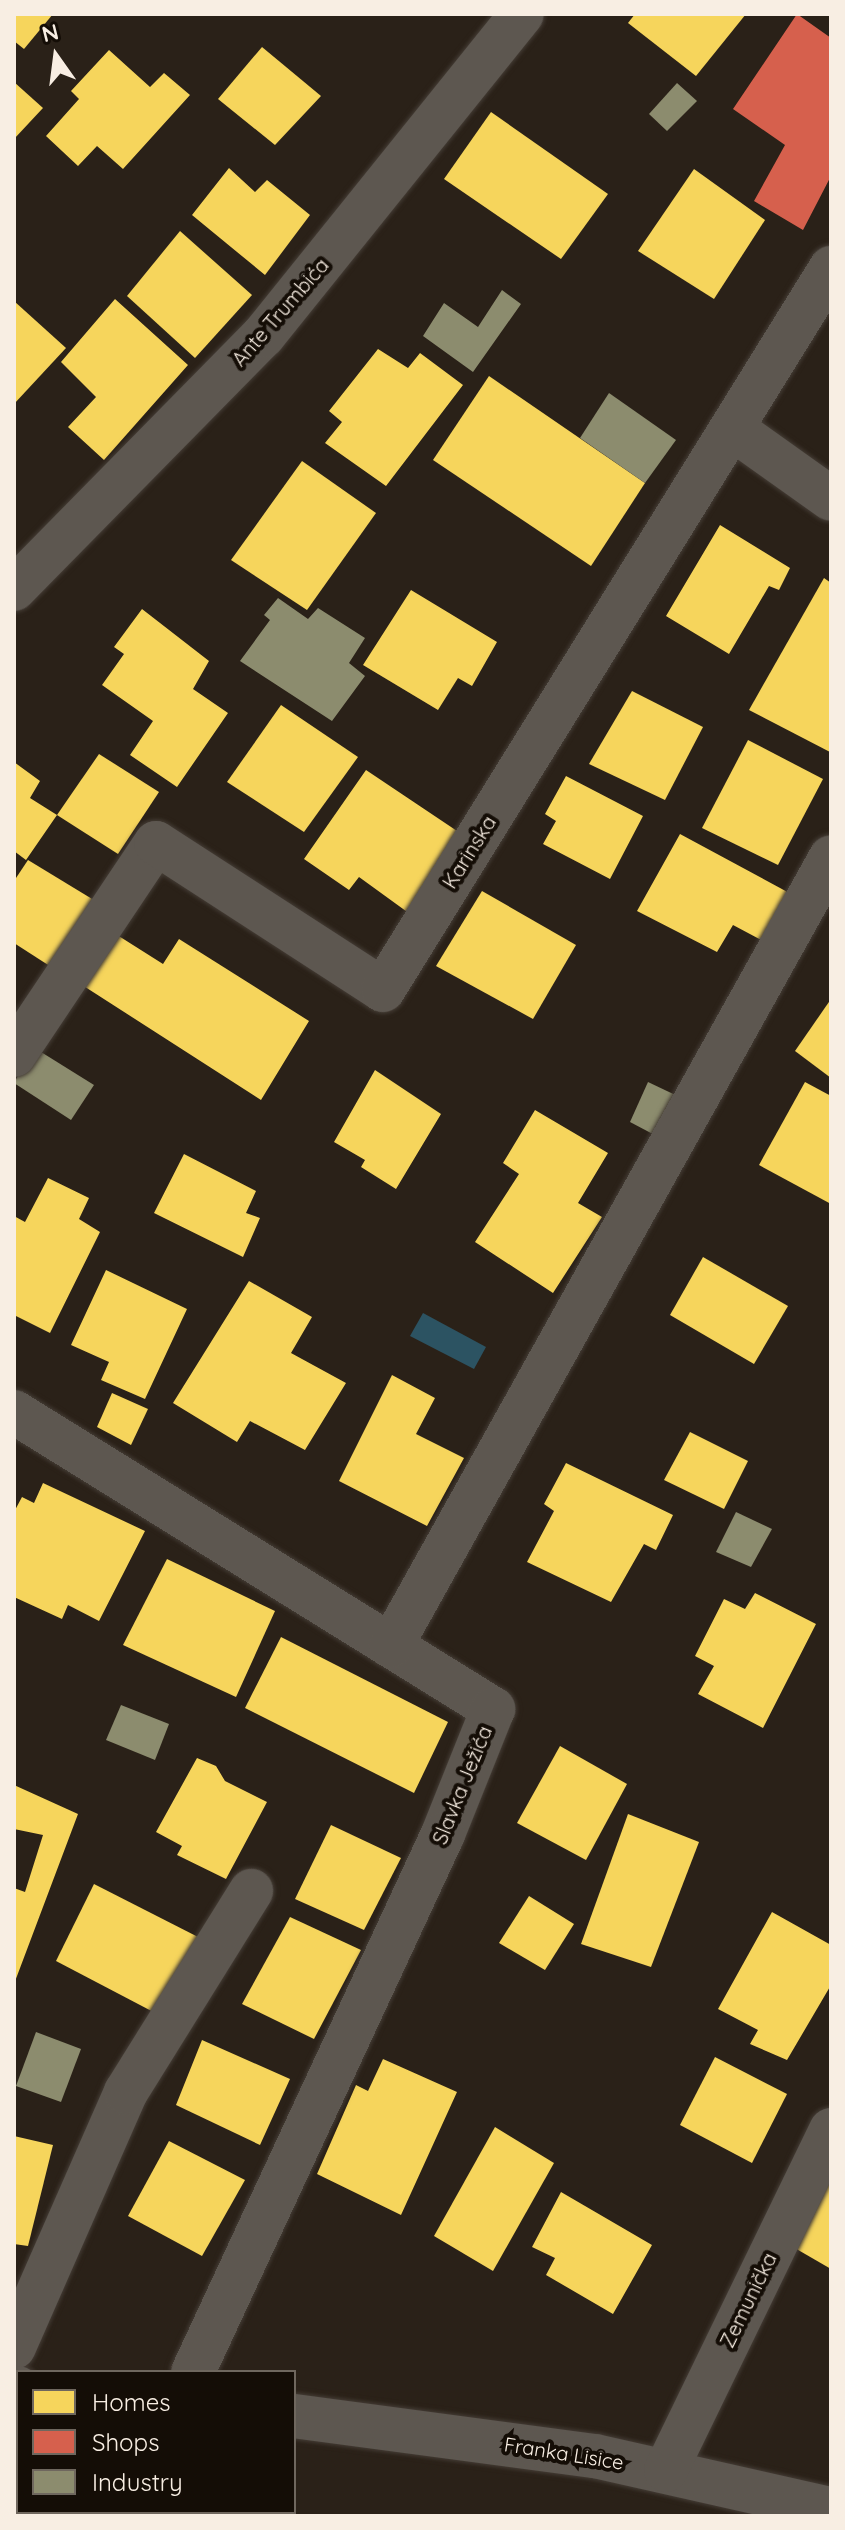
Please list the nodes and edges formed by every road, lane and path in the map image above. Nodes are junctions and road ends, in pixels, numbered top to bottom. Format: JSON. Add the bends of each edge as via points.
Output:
{"nodes":[{"id":1,"x":522,"y":14,"type":"edge"},
{"id":2,"x":831,"y":268,"type":"edge"},
{"id":3,"x":733,"y":429,"type":"junction"},
{"id":4,"x":831,"y":499,"type":"edge"},
{"id":5,"x":14,"y":589,"type":"edge"},
{"id":6,"x":831,"y":857,"type":"edge"},
{"id":7,"x":14,"y":1055,"type":"edge"},
{"id":8,"x":14,"y":1412,"type":"edge"},
{"id":9,"x":391,"y":1646,"type":"junction"},
{"id":10,"x":251,"y":1891,"type":"dead end"},
{"id":11,"x":831,"y":2130,"type":"edge"},
{"id":12,"x":14,"y":2347,"type":"edge"},
{"id":13,"x":194,"y":2370,"type":"edge"},
{"id":14,"x":296,"y":2416,"type":"edge"},
{"id":15,"x":666,"y":2470,"type":"junction"},
{"id":16,"x":831,"y":2509,"type":"edge"}],
"edges":[{"from":1,"to":5,"type":"street","name":"Ante Trumbića","via":[[263,336]]},
{"from":2,"to":3,"type":"street","name":"Karinska"},
{"from":3,"to":4,"type":"street"},
{"from":3,"to":7,"type":"street","name":"Karinska","via":[[383,990],[156,843]]},
{"from":6,"to":9,"type":"street"},
{"from":8,"to":9,"type":"street","name":"Slavka Ježića"},
{"from":9,"to":13,"type":"street","name":"Slavka Ježića","via":[[493,1709],[443,1834]]},
{"from":10,"to":12,"type":"street","via":[[126,2092]]},
{"from":11,"to":15,"type":"street","name":"Zemunička"},
{"from":14,"to":15,"type":"street","name":"Franka Lisice"},
{"from":15,"to":16,"type":"street","name":"Franka Lisice"}]}
